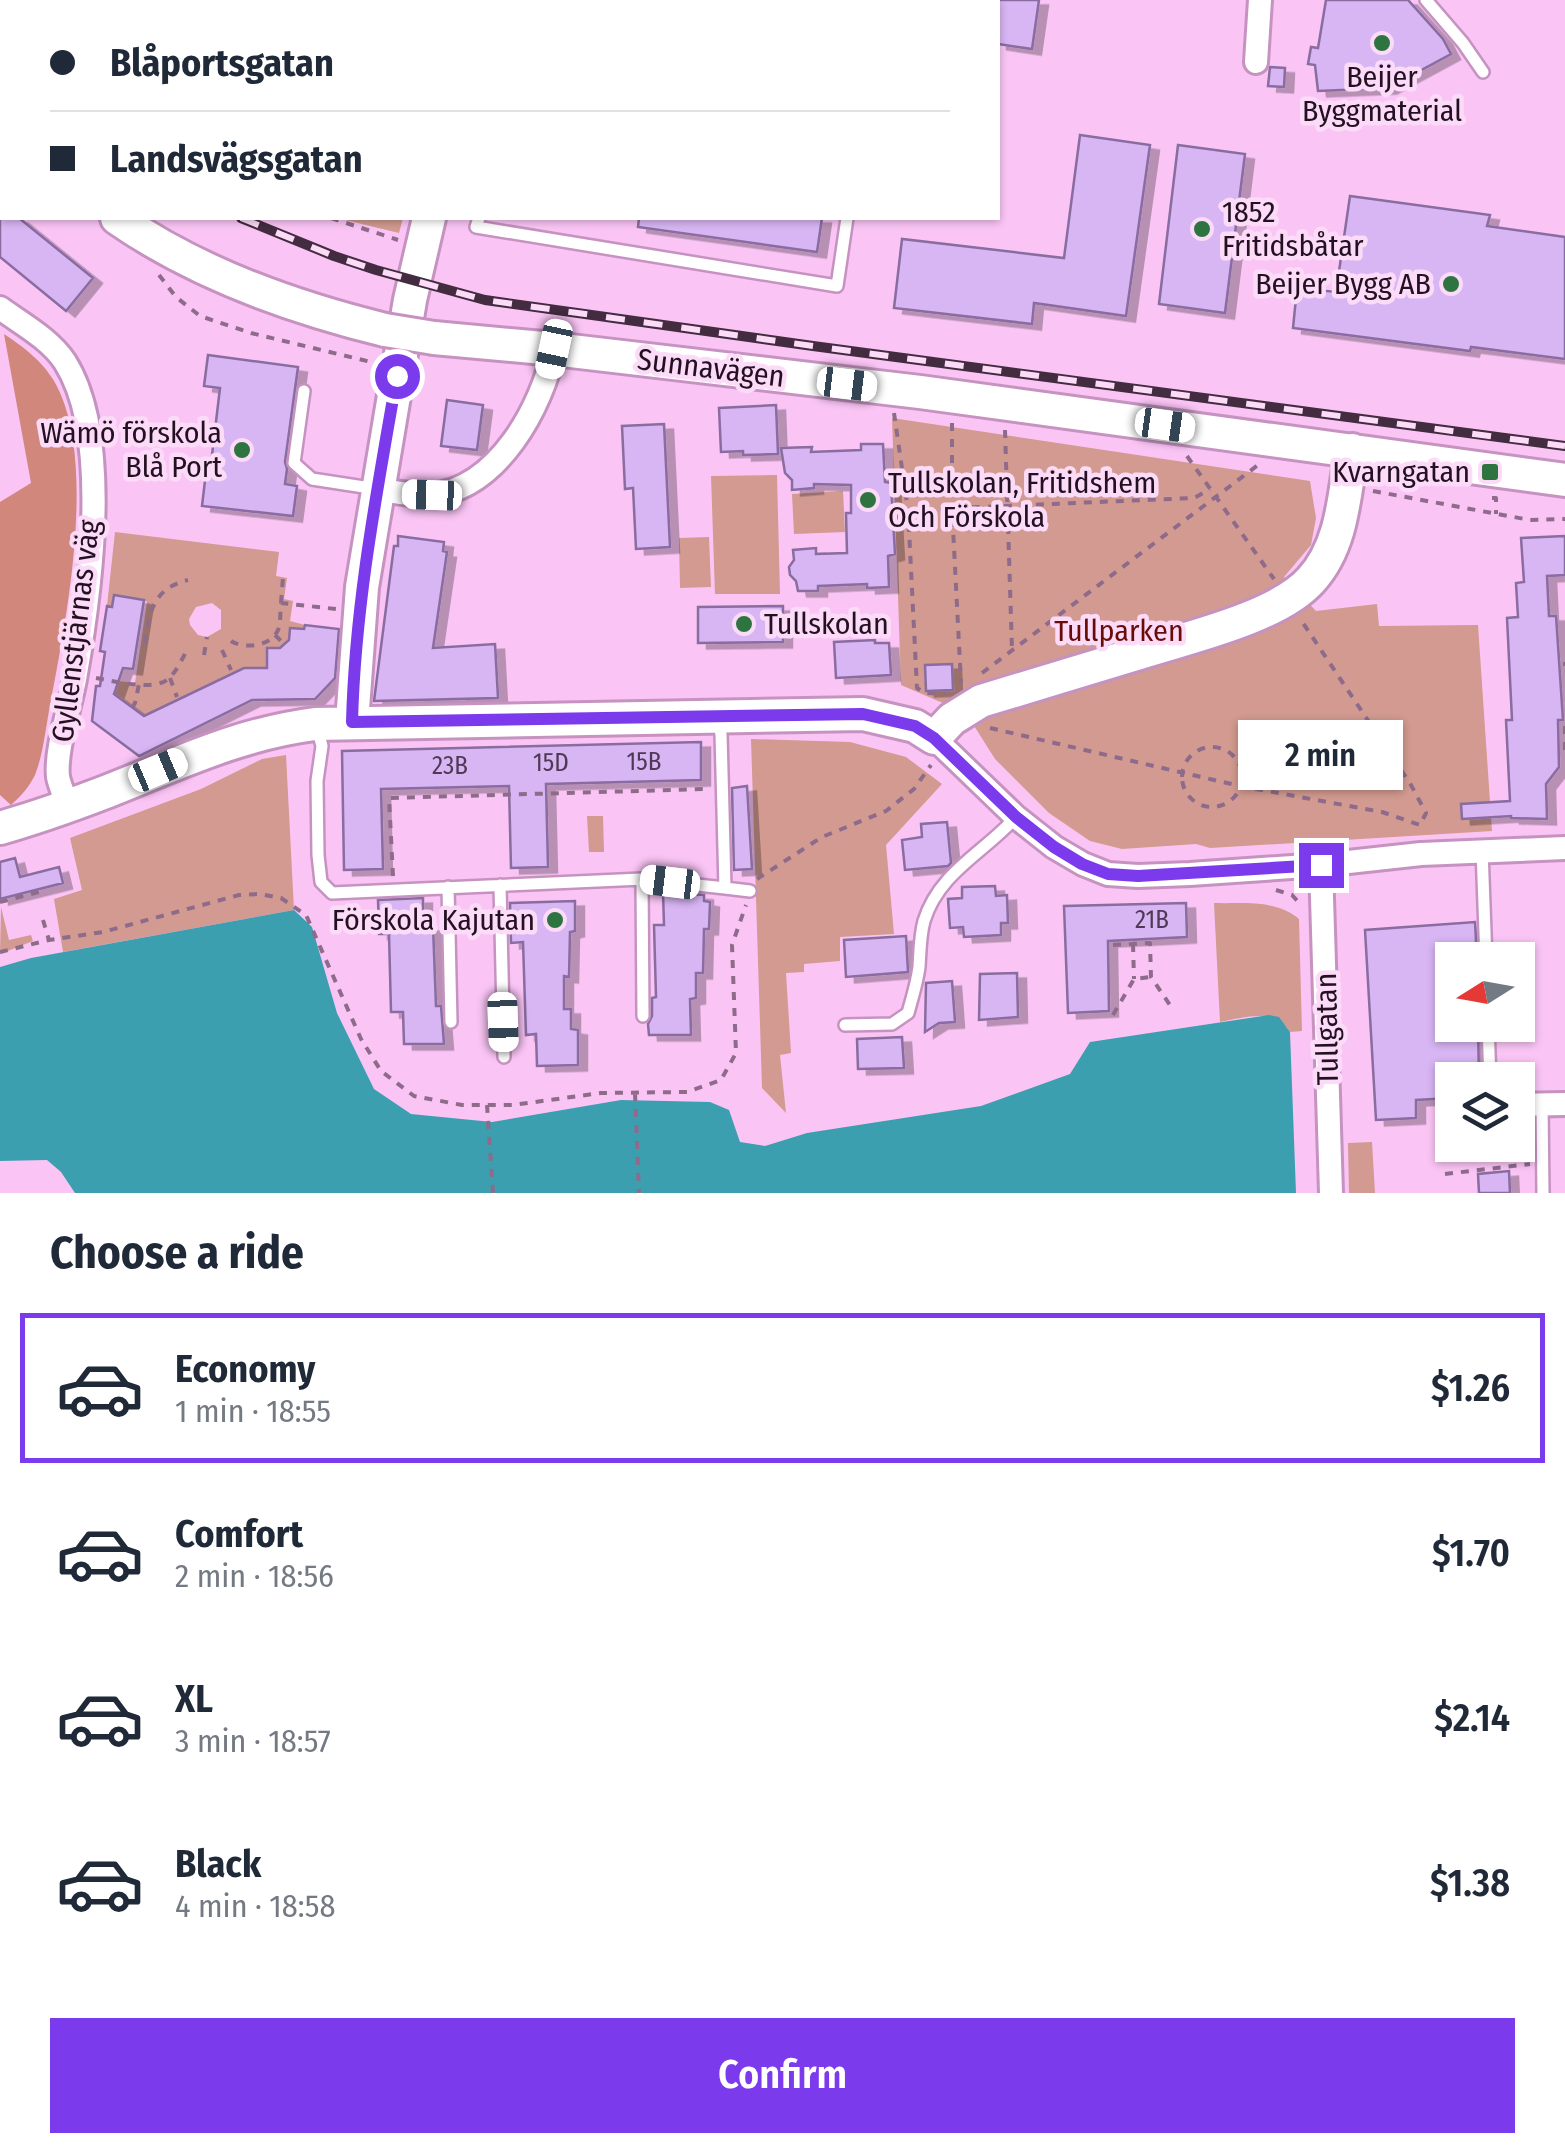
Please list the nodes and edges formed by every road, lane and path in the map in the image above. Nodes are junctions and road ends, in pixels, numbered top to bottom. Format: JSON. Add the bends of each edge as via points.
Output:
{"nodes":[{"id":1,"x":1260,"y":0,"type":"edge"},
{"id":2,"x":1426,"y":0,"type":"edge"},
{"id":3,"x":1256,"y":62,"type":"dead end"},
{"id":4,"x":1483,"y":72,"type":"dead end"},
{"id":5,"x":120,"y":220,"type":"edge"},
{"id":6,"x":338,"y":220,"type":"edge"},
{"id":7,"x":478,"y":220,"type":"edge"},
{"id":8,"x":847,"y":220,"type":"edge"},
{"id":9,"x":418,"y":229,"type":"edge"},
{"id":10,"x":155,"y":270,"type":"dead end"},
{"id":11,"x":0,"y":308,"type":"edge"},
{"id":12,"x":554,"y":349,"type":"junction"},
{"id":13,"x":385,"y":365,"type":"dead end"},
{"id":14,"x":304,"y":391,"type":"dead end"},
{"id":15,"x":894,"y":413,"type":"dead end"},
{"id":16,"x":952,"y":422,"type":"dead end"},
{"id":17,"x":1004,"y":429,"type":"dead end"},
{"id":18,"x":1185,"y":447,"type":"dead end"},
{"id":19,"x":1352,"y":450,"type":"junction"},
{"id":20,"x":1261,"y":459,"type":"dead end"},
{"id":21,"x":1565,"y":480,"type":"edge"},
{"id":22,"x":1211,"y":488,"type":"junction"},
{"id":23,"x":377,"y":489,"type":"junction"},
{"id":24,"x":1478,"y":495,"type":"dead end"},
{"id":25,"x":1217,"y":498,"type":"junction"},
{"id":26,"x":1006,"y":506,"type":"junction"},
{"id":27,"x":952,"y":509,"type":"junction"},
{"id":28,"x":908,"y":510,"type":"junction"},
{"id":29,"x":1496,"y":514,"type":"dead end"},
{"id":30,"x":283,"y":577,"type":"dead end"},
{"id":31,"x":188,"y":580,"type":"dead end"},
{"id":32,"x":1288,"y":600,"type":"junction"},
{"id":33,"x":281,"y":603,"type":"junction"},
{"id":34,"x":346,"y":610,"type":"dead end"},
{"id":35,"x":274,"y":634,"type":"junction"},
{"id":36,"x":207,"y":637,"type":"dead end"},
{"id":37,"x":230,"y":640,"type":"dead end"},
{"id":38,"x":145,"y":643,"type":"dead end"},
{"id":39,"x":284,"y":644,"type":"dead end"},
{"id":40,"x":188,"y":650,"type":"dead end"},
{"id":41,"x":222,"y":650,"type":"dead end"},
{"id":42,"x":1012,"y":650,"type":"junction"},
{"id":43,"x":204,"y":656,"type":"dead end"},
{"id":44,"x":231,"y":670,"type":"dead end"},
{"id":45,"x":76,"y":675,"type":"junction"},
{"id":46,"x":170,"y":678,"type":"junction"},
{"id":47,"x":139,"y":684,"type":"junction"},
{"id":48,"x":177,"y":697,"type":"dead end"},
{"id":49,"x":132,"y":708,"type":"dead end"},
{"id":50,"x":716,"y":716,"type":"junction"},
{"id":51,"x":352,"y":722,"type":"junction"},
{"id":52,"x":316,"y":724,"type":"junction"},
{"id":53,"x":1565,"y":726,"type":"edge"},
{"id":54,"x":940,"y":727,"type":"junction"},
{"id":55,"x":1565,"y":758,"type":"edge"},
{"id":56,"x":1182,"y":772,"type":"junction"},
{"id":57,"x":1240,"y":786,"type":"junction"},
{"id":58,"x":721,"y":789,"type":"junction"},
{"id":59,"x":68,"y":806,"type":"junction"},
{"id":60,"x":1016,"y":817,"type":"junction"},
{"id":61,"x":0,"y":828,"type":"edge"},
{"id":62,"x":1565,"y":848,"type":"edge"},
{"id":63,"x":1482,"y":850,"type":"junction"},
{"id":64,"x":1321,"y":865,"type":"junction"},
{"id":65,"x":642,"y":878,"type":"junction"},
{"id":66,"x":500,"y":885,"type":"junction"},
{"id":67,"x":448,"y":887,"type":"junction"},
{"id":68,"x":393,"y":888,"type":"dead end"},
{"id":69,"x":724,"y":888,"type":"junction"},
{"id":70,"x":1262,"y":890,"type":"dead end"},
{"id":71,"x":750,"y":891,"type":"junction"},
{"id":72,"x":39,"y":892,"type":"dead end"},
{"id":73,"x":0,"y":902,"type":"edge"},
{"id":74,"x":1304,"y":913,"type":"dead end"},
{"id":75,"x":44,"y":920,"type":"dead end"},
{"id":76,"x":49,"y":940,"type":"junction"},
{"id":77,"x":1485,"y":942,"type":"edge"},
{"id":78,"x":1112,"y":944,"type":"dead end"},
{"id":79,"x":1133,"y":944,"type":"junction"},
{"id":80,"x":0,"y":952,"type":"edge"},
{"id":81,"x":1151,"y":978,"type":"junction"},
{"id":82,"x":1134,"y":980,"type":"junction"},
{"id":83,"x":1172,"y":1008,"type":"dead end"},
{"id":84,"x":1113,"y":1015,"type":"dead end"},
{"id":85,"x":643,"y":1016,"type":"dead end"},
{"id":86,"x":451,"y":1022,"type":"dead end"},
{"id":87,"x":845,"y":1024,"type":"dead end"},
{"id":88,"x":504,"y":1056,"type":"dead end"},
{"id":89,"x":635,"y":1093,"type":"junction"},
{"id":90,"x":1554,"y":1104,"type":"edge"},
{"id":91,"x":488,"y":1105,"type":"junction"},
{"id":92,"x":1542,"y":1165,"type":"junction"},
{"id":93,"x":1446,"y":1174,"type":"dead end"},
{"id":94,"x":493,"y":1193,"type":"edge"},
{"id":95,"x":640,"y":1193,"type":"edge"},
{"id":96,"x":1331,"y":1193,"type":"edge"},
{"id":97,"x":1543,"y":1193,"type":"edge"}],
"edges":[{"from":1,"to":3,"type":"street"},
{"from":2,"to":4,"type":"lane"},
{"from":5,"to":12,"type":"street","name":"Sunnavägen","bridge":true,"via":[[227,278],[294,304],[384,330]]},
{"from":6,"to":9,"type":"path","via":[[390,239]]},
{"from":7,"to":8,"type":"lane","via":[[476,228],[837,286]]},
{"from":9,"to":23,"type":"street"},
{"from":10,"to":13,"type":"path","via":[[200,316]]},
{"from":11,"to":45,"type":"street","name":"Gyllenstjärnas väg","via":[[64,360],[88,420],[91,540]]},
{"from":12,"to":19,"type":"street","name":"Sunnavägen"},
{"from":12,"to":23,"type":"street","via":[[526,420],[502,458],[479,477],[432,495]]},
{"from":14,"to":23,"type":"lane","via":[[294,464],[312,479]]},
{"from":15,"to":28,"type":"path"},
{"from":16,"to":27,"type":"path"},
{"from":17,"to":26,"type":"path"},
{"from":18,"to":22,"type":"path"},
{"from":19,"to":21,"type":"street","name":"Sunnavägen"},
{"from":19,"to":32,"type":"street","via":[[1333,544],[1311,581]]},
{"from":20,"to":25,"type":"path"},
{"from":22,"to":25,"type":"path"},
{"from":22,"to":26,"type":"path","via":[[1194,498]]},
{"from":23,"to":51,"type":"street"},
{"from":24,"to":29,"type":"path","via":[[1496,498]]},
{"from":25,"to":32,"type":"path"},
{"from":25,"to":42,"type":"path"},
{"from":26,"to":27,"type":"path"},
{"from":26,"to":42,"type":"path"},
{"from":27,"to":28,"type":"path"},
{"from":27,"to":42,"type":"path","via":[[961,688]]},
{"from":28,"to":54,"type":"path","via":[[917,688]]},
{"from":30,"to":33,"type":"path"},
{"from":31,"to":38,"type":"path","via":[[159,597]]},
{"from":32,"to":54,"type":"street","via":[[1201,634],[981,701]]},
{"from":32,"to":57,"type":"path","via":[[1426,813],[1420,825]]},
{"from":33,"to":34,"type":"path"},
{"from":33,"to":35,"type":"path"},
{"from":35,"to":37,"type":"path","via":[[249,646]]},
{"from":35,"to":39,"type":"path"},
{"from":36,"to":43,"type":"path"},
{"from":40,"to":46,"type":"path"},
{"from":41,"to":44,"type":"path"},
{"from":45,"to":47,"type":"path"},
{"from":45,"to":59,"type":"street","name":"Gyllenstjärnas väg","via":[[58,766]]},
{"from":46,"to":47,"type":"path"},
{"from":46,"to":48,"type":"path"},
{"from":47,"to":49,"type":"path"},
{"from":50,"to":51,"type":"street"},
{"from":50,"to":54,"type":"street","via":[[863,714]]},
{"from":50,"to":58,"type":"lane"},
{"from":51,"to":52,"type":"street"},
{"from":52,"to":59,"type":"street","via":[[202,752]]},
{"from":52,"to":67,"type":"lane","via":[[322,746],[322,882],[332,892]]},
{"from":53,"to":55,"type":"path"},
{"from":54,"to":56,"type":"path","via":[[978,724]]},
{"from":54,"to":60,"type":"street"},
{"from":54,"to":71,"type":"path","via":[[931,765],[914,789],[886,811],[822,837],[754,880]]},
{"from":56,"to":57,"type":"path"},
{"from":56,"to":57,"type":"path","via":[[1187,794],[1203,806],[1225,805]]},
{"from":56,"to":57,"type":"path","via":[[1196,751],[1223,748],[1240,764]]},
{"from":58,"to":68,"type":"path","via":[[389,798]]},
{"from":58,"to":69,"type":"lane"},
{"from":59,"to":61,"type":"street"},
{"from":60,"to":64,"type":"street","via":[[1063,854],[1108,874]]},
{"from":60,"to":87,"type":"lane","via":[[960,866],[928,910],[908,1013],[892,1024]]},
{"from":62,"to":63,"type":"street"},
{"from":63,"to":64,"type":"street"},
{"from":63,"to":77,"type":"lane"},
{"from":64,"to":96,"type":"street","name":"Tullgatan"},
{"from":65,"to":66,"type":"lane"},
{"from":65,"to":69,"type":"lane"},
{"from":65,"to":85,"type":"lane"},
{"from":66,"to":67,"type":"lane"},
{"from":66,"to":88,"type":"lane"},
{"from":67,"to":86,"type":"lane"},
{"from":69,"to":71,"type":"lane"},
{"from":70,"to":74,"type":"path","via":[[1292,895]]},
{"from":71,"to":89,"type":"path","via":[[732,945],[736,1053],[721,1080],[687,1092]]},
{"from":72,"to":73,"type":"path"},
{"from":75,"to":76,"type":"path"},
{"from":76,"to":80,"type":"path"},
{"from":76,"to":91,"type":"path","via":[[239,896],[281,898],[306,915],[381,1071],[414,1096]]},
{"from":78,"to":79,"type":"path"},
{"from":79,"to":81,"type":"path","via":[[1150,943]]},
{"from":79,"to":82,"type":"path"},
{"from":81,"to":82,"type":"path"},
{"from":81,"to":83,"type":"path"},
{"from":82,"to":84,"type":"path"},
{"from":89,"to":91,"type":"path"},
{"from":89,"to":95,"type":"path"},
{"from":90,"to":92,"type":"lane"},
{"from":91,"to":94,"type":"path"},
{"from":92,"to":93,"type":"path"},
{"from":92,"to":97,"type":"lane"}]}
